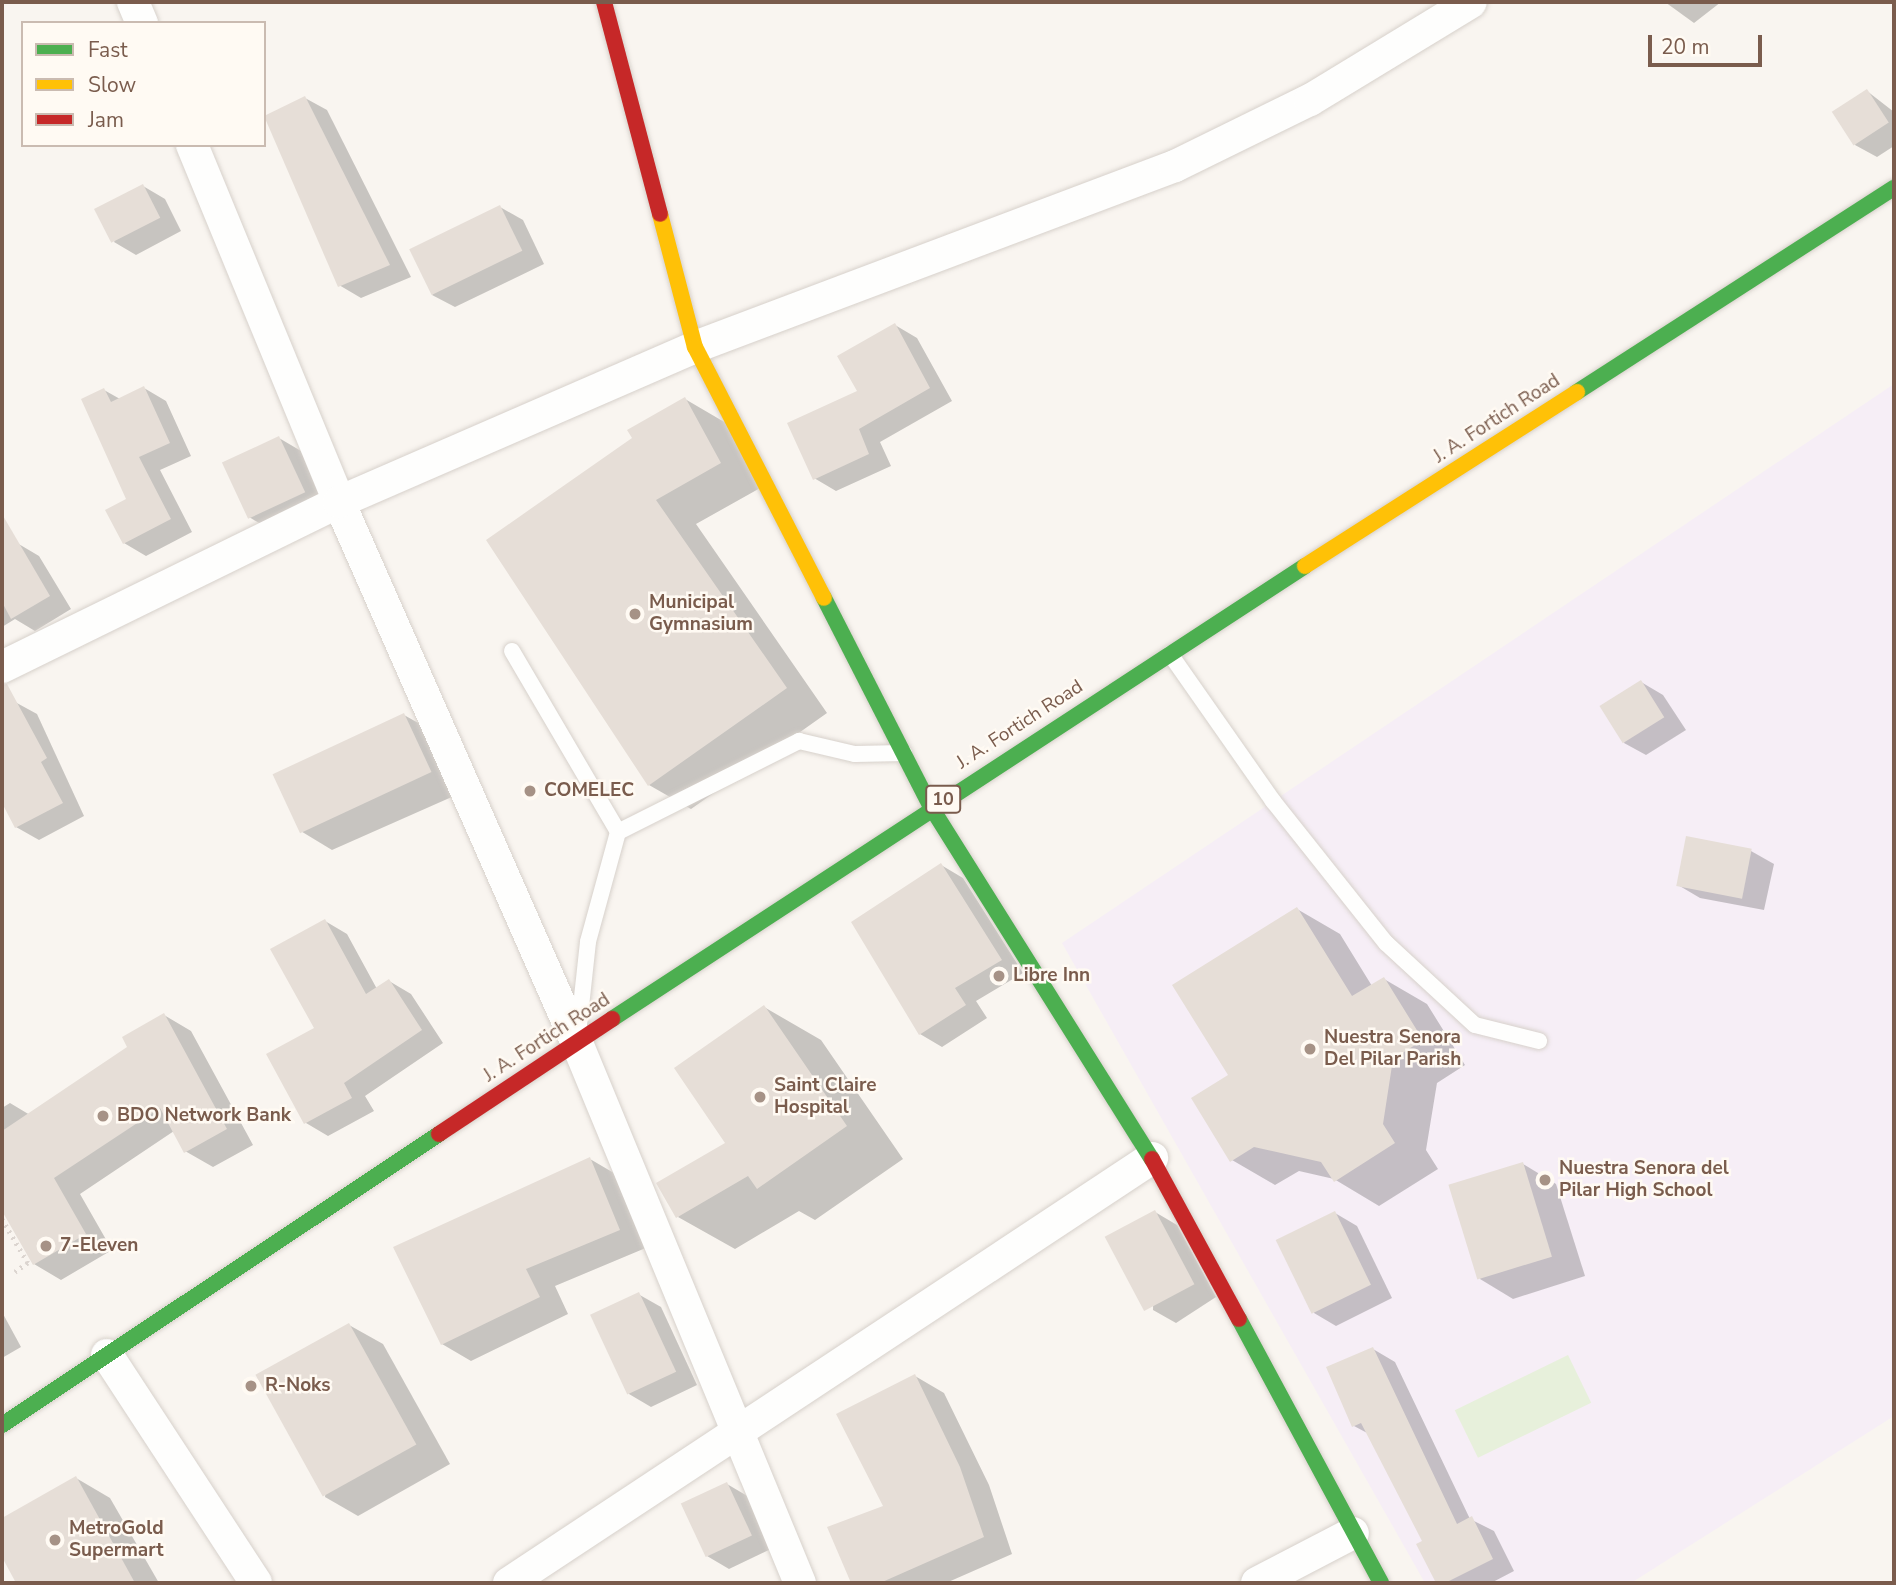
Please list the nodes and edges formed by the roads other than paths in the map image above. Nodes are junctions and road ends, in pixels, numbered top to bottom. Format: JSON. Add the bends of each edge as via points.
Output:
{"nodes":[{"id":1,"x":133,"y":2,"type":"edge"},
{"id":2,"x":604,"y":2,"type":"edge"},
{"id":3,"x":1471,"y":2,"type":"edge"},
{"id":4,"x":141,"y":21,"type":"edge"},
{"id":5,"x":193,"y":147,"type":"edge"},
{"id":6,"x":1894,"y":188,"type":"edge"},
{"id":7,"x":695,"y":347,"type":"junction"},
{"id":8,"x":339,"y":502,"type":"junction"},
{"id":9,"x":512,"y":651,"type":"dead end"},
{"id":10,"x":1170,"y":654,"type":"junction"},
{"id":11,"x":2,"y":667,"type":"edge"},
{"id":12,"x":904,"y":753,"type":"junction"},
{"id":13,"x":931,"y":807,"type":"junction"},
{"id":14,"x":618,"y":831,"type":"junction"},
{"id":15,"x":1539,"y":1041,"type":"dead end"},
{"id":16,"x":577,"y":1043,"type":"junction"},
{"id":17,"x":1152,"y":1158,"type":"junction"},
{"id":18,"x":107,"y":1355,"type":"junction"},
{"id":19,"x":2,"y":1425,"type":"edge"},
{"id":20,"x":735,"y":1434,"type":"junction"},
{"id":21,"x":1353,"y":1533,"type":"junction"},
{"id":22,"x":256,"y":1583,"type":"edge"},
{"id":23,"x":509,"y":1583,"type":"edge"},
{"id":24,"x":800,"y":1583,"type":"edge"},
{"id":25,"x":1257,"y":1583,"type":"edge"},
{"id":26,"x":1381,"y":1583,"type":"edge"}],
"edges":[{"from":1,"to":4,"type":"street"},
{"from":2,"to":7,"type":"main road"},
{"from":3,"to":7,"type":"street","via":[[1310,100],[1175,166]]},
{"from":5,"to":8,"type":"street"},
{"from":6,"to":10,"type":"main road","name":"J. A. Fortich Road","number":"10"},
{"from":7,"to":8,"type":"street"},
{"from":7,"to":12,"type":"main road"},
{"from":8,"to":11,"type":"street"},
{"from":8,"to":16,"type":"street"},
{"from":9,"to":14,"type":"lane"},
{"from":10,"to":13,"type":"main road","name":"J. A. Fortich Road","number":"10"},
{"from":10,"to":15,"type":"lane","via":[[1273,801],[1387,943],[1475,1025]]},
{"from":12,"to":13,"type":"main road"},
{"from":12,"to":14,"type":"lane","via":[[855,754],[799,741]]},
{"from":13,"to":16,"type":"main road","name":"J. A. Fortich Road","number":"10"},
{"from":13,"to":17,"type":"main road"},
{"from":14,"to":16,"type":"lane","via":[[588,942]]},
{"from":16,"to":18,"type":"main road","name":"J. A. Fortich Road","number":"10"},
{"from":16,"to":20,"type":"street"},
{"from":17,"to":20,"type":"street"},
{"from":17,"to":21,"type":"main road"},
{"from":18,"to":19,"type":"main road","name":"J. A. Fortich Road","number":"10"},
{"from":18,"to":22,"type":"street"},
{"from":20,"to":23,"type":"street"},
{"from":20,"to":24,"type":"street"},
{"from":21,"to":25,"type":"street"},
{"from":21,"to":26,"type":"main road"}]}
